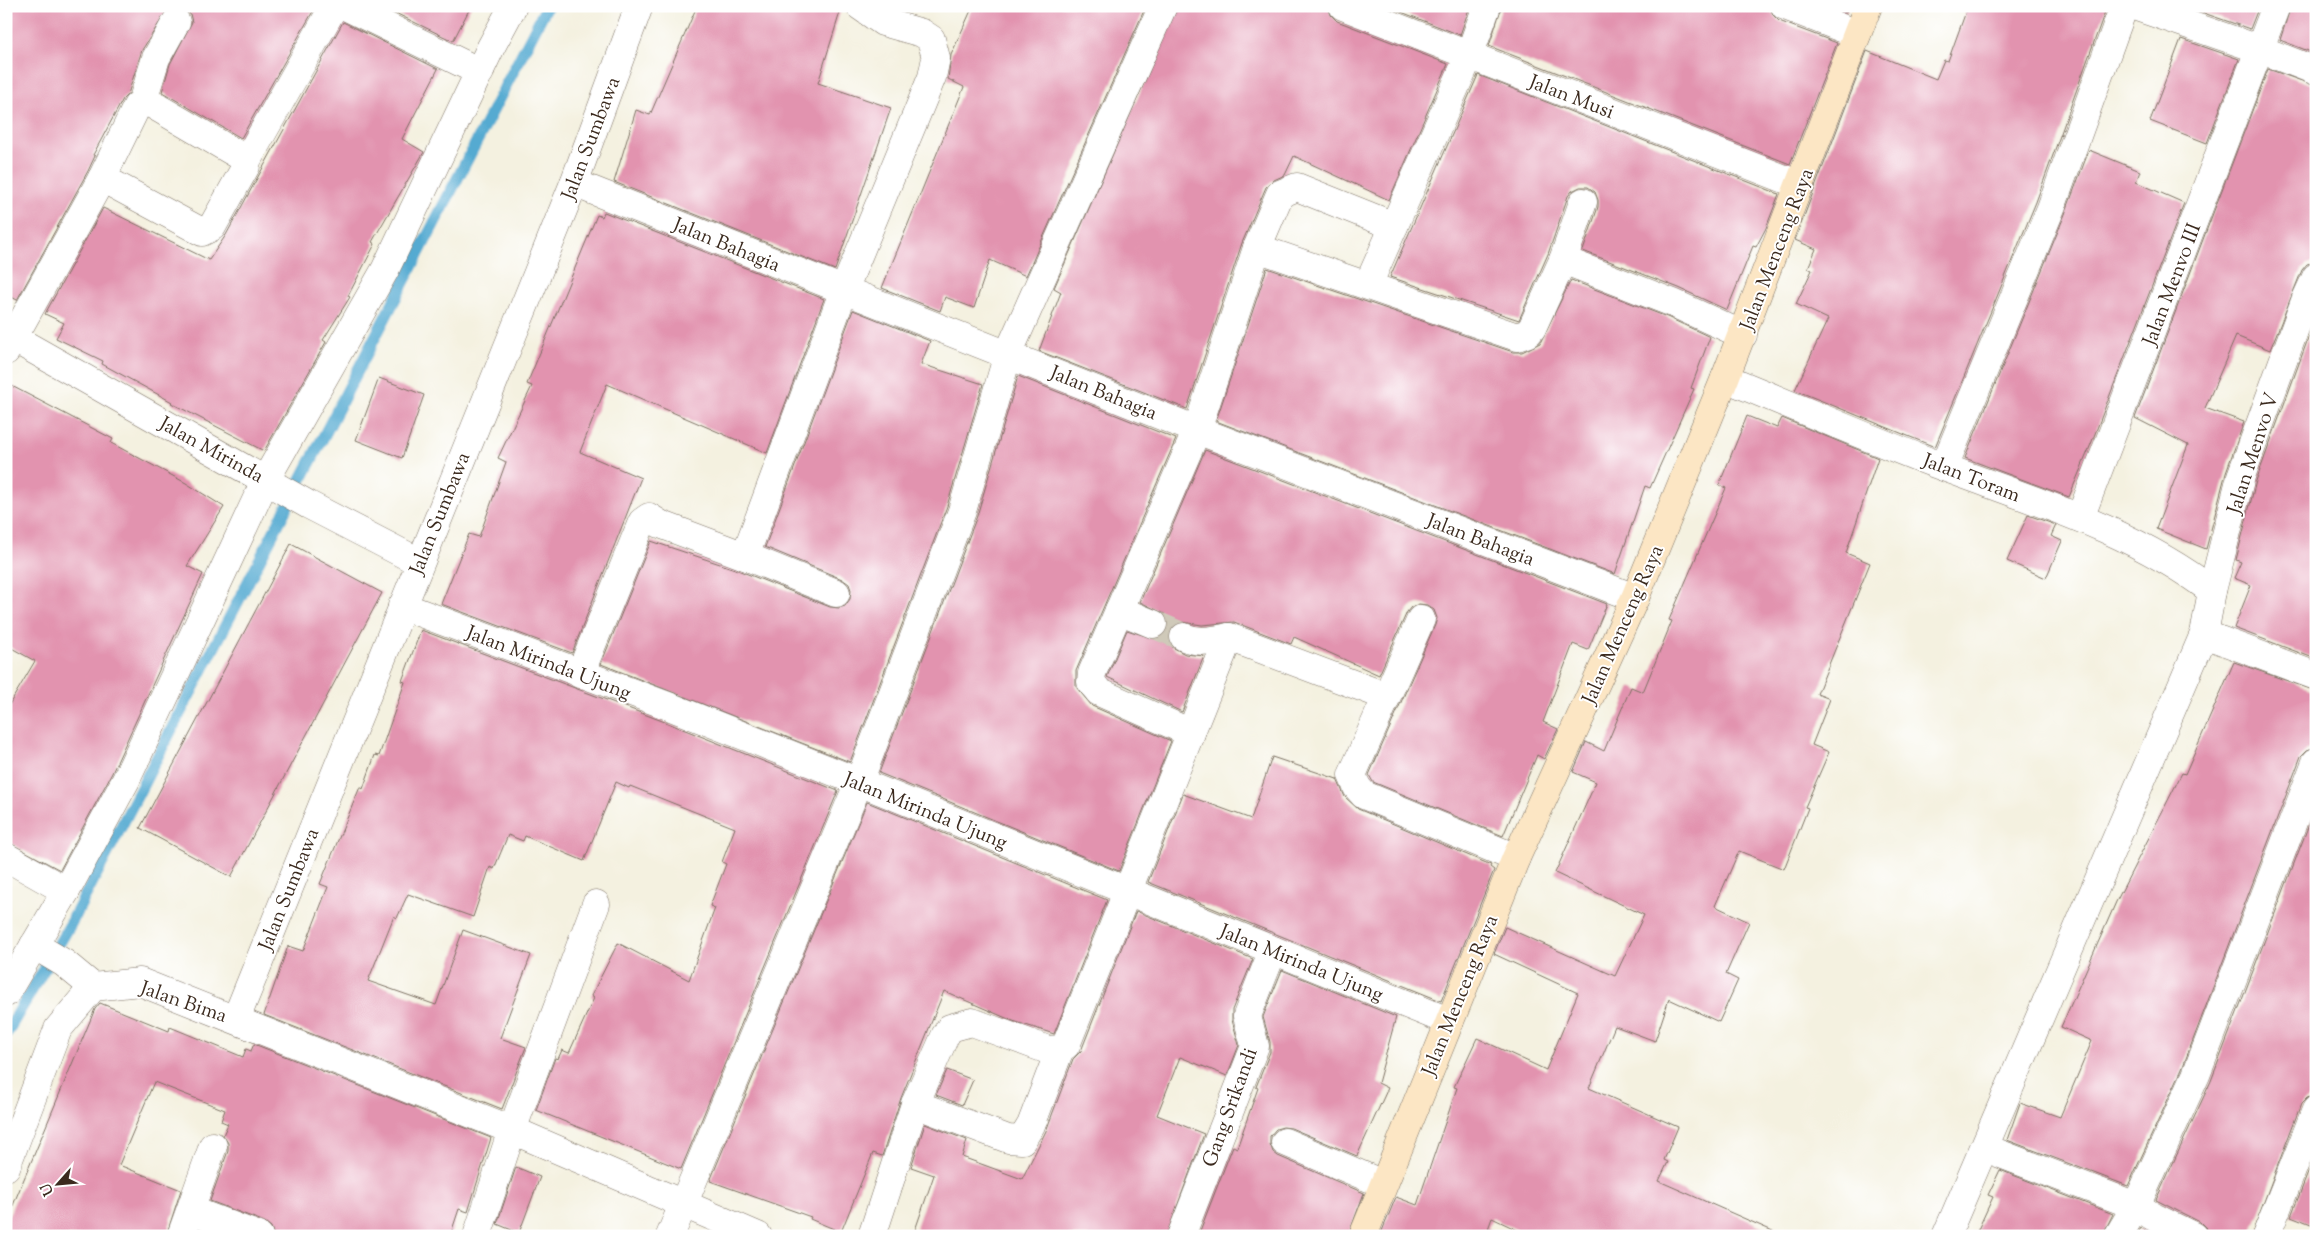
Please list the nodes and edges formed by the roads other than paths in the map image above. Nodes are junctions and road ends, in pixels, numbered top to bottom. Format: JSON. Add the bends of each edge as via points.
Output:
{"nodes":[{"id":1,"x":334,"y":6,"type":"edge"},
{"id":2,"x":345,"y":6,"type":"edge"},
{"id":3,"x":513,"y":6,"type":"edge"},
{"id":4,"x":639,"y":6,"type":"edge"},
{"id":5,"x":860,"y":6,"type":"edge"},
{"id":6,"x":1162,"y":6,"type":"edge"},
{"id":7,"x":1343,"y":6,"type":"edge"},
{"id":8,"x":1487,"y":6,"type":"edge"},
{"id":9,"x":1785,"y":6,"type":"edge"},
{"id":10,"x":1868,"y":6,"type":"edge"},
{"id":11,"x":2276,"y":6,"type":"edge"},
{"id":12,"x":2139,"y":7,"type":"edge"},
{"id":13,"x":176,"y":22,"type":"dead end"},
{"id":14,"x":1857,"y":34,"type":"junction"},
{"id":15,"x":2259,"y":49,"type":"junction"},
{"id":16,"x":1469,"y":56,"type":"junction"},
{"id":17,"x":2316,"y":71,"type":"edge"},
{"id":18,"x":480,"y":72,"type":"junction"},
{"id":19,"x":142,"y":103,"type":"junction"},
{"id":20,"x":246,"y":162,"type":"junction"},
{"id":21,"x":102,"y":178,"type":"junction"},
{"id":22,"x":574,"y":183,"type":"junction"},
{"id":23,"x":1800,"y":185,"type":"junction"},
{"id":24,"x":1583,"y":202,"type":"dead end"},
{"id":25,"x":1394,"y":226,"type":"junction"},
{"id":26,"x":1257,"y":248,"type":"junction"},
{"id":27,"x":1563,"y":260,"type":"junction"},
{"id":28,"x":2316,"y":277,"type":"edge"},
{"id":29,"x":1368,"y":285,"type":"junction"},
{"id":30,"x":844,"y":290,"type":"junction"},
{"id":31,"x":1743,"y":334,"type":"junction"},
{"id":32,"x":9,"y":341,"type":"edge"},
{"id":33,"x":1008,"y":354,"type":"junction"},
{"id":34,"x":1725,"y":378,"type":"junction"},
{"id":35,"x":1197,"y":430,"type":"junction"},
{"id":36,"x":1944,"y":467,"type":"junction"},
{"id":37,"x":272,"y":482,"type":"junction"},
{"id":38,"x":2080,"y":518,"type":"junction"},
{"id":39,"x":745,"y":556,"type":"junction"},
{"id":40,"x":419,"y":562,"type":"junction"},
{"id":41,"x":2212,"y":591,"type":"junction"},
{"id":42,"x":836,"y":593,"type":"dead end"},
{"id":43,"x":1635,"y":598,"type":"junction"},
{"id":44,"x":402,"y":606,"type":"junction"},
{"id":45,"x":1119,"y":610,"type":"junction"},
{"id":46,"x":1420,"y":619,"type":"dead end"},
{"id":47,"x":1153,"y":624,"type":"tunnel mouth"},
{"id":48,"x":2204,"y":634,"type":"junction"},
{"id":49,"x":1184,"y":637,"type":"tunnel mouth"},
{"id":50,"x":1229,"y":637,"type":"junction"},
{"id":51,"x":580,"y":674,"type":"junction"},
{"id":52,"x":2316,"y":676,"type":"edge"},
{"id":53,"x":1385,"y":696,"type":"junction"},
{"id":54,"x":1192,"y":734,"type":"junction"},
{"id":55,"x":2316,"y":762,"type":"edge"},
{"id":56,"x":859,"y":782,"type":"junction"},
{"id":57,"x":6,"y":857,"type":"edge"},
{"id":58,"x":1516,"y":858,"type":"junction"},
{"id":59,"x":66,"y":891,"type":"junction"},
{"id":60,"x":1128,"y":892,"type":"junction"},
{"id":61,"x":596,"y":904,"type":"dead end"},
{"id":62,"x":1273,"y":950,"type":"junction"},
{"id":63,"x":48,"y":954,"type":"junction"},
{"id":64,"x":93,"y":987,"type":"junction"},
{"id":65,"x":6,"y":993,"type":"edge"},
{"id":66,"x":236,"y":1019,"type":"junction"},
{"id":67,"x":1448,"y":1021,"type":"junction"},
{"id":68,"x":1060,"y":1049,"type":"junction"},
{"id":69,"x":915,"y":1104,"type":"junction"},
{"id":70,"x":2316,"y":1110,"type":"edge"},
{"id":71,"x":512,"y":1130,"type":"junction"},
{"id":72,"x":1286,"y":1142,"type":"dead end"},
{"id":73,"x":213,"y":1146,"type":"dead end"},
{"id":74,"x":1985,"y":1148,"type":"junction"},
{"id":75,"x":6,"y":1167,"type":"edge"},
{"id":76,"x":1383,"y":1184,"type":"junction"},
{"id":77,"x":682,"y":1204,"type":"junction"},
{"id":78,"x":2136,"y":1206,"type":"junction"},
{"id":79,"x":191,"y":1210,"type":"junction"},
{"id":80,"x":181,"y":1236,"type":"edge"},
{"id":81,"x":259,"y":1236,"type":"edge"},
{"id":82,"x":477,"y":1236,"type":"edge"},
{"id":83,"x":670,"y":1236,"type":"edge"},
{"id":84,"x":758,"y":1236,"type":"edge"},
{"id":85,"x":872,"y":1236,"type":"edge"},
{"id":86,"x":1181,"y":1236,"type":"edge"},
{"id":87,"x":1363,"y":1236,"type":"edge"},
{"id":88,"x":1946,"y":1236,"type":"edge"},
{"id":89,"x":2118,"y":1236,"type":"edge"},
{"id":90,"x":2193,"y":1236,"type":"edge"},
{"id":91,"x":2266,"y":1236,"type":"edge"}],
"edges":[{"from":1,"to":20,"type":"street"},
{"from":2,"to":18,"type":"street"},
{"from":3,"to":18,"type":"street"},
{"from":4,"to":22,"type":"street","name":"Jalan Sumbawa"},
{"from":5,"to":30,"type":"street","via":[[883,22],[931,38],[936,58],[932,77]]},
{"from":6,"to":33,"type":"street"},
{"from":7,"to":16,"type":"street","name":"Jalan Musi"},
{"from":8,"to":16,"type":"street"},
{"from":9,"to":14,"type":"street"},
{"from":10,"to":14,"type":"street","name":"Jalan Menceng Raya"},
{"from":11,"to":15,"type":"street","name":"Jalan Menvo III"},
{"from":12,"to":15,"type":"street"},
{"from":12,"to":36,"type":"street","via":[[2051,208]]},
{"from":13,"to":19,"type":"street","via":[[156,58]]},
{"from":14,"to":23,"type":"street","name":"Jalan Menceng Raya"},
{"from":15,"to":17,"type":"street"},
{"from":15,"to":38,"type":"street","name":"Jalan Menvo III"},
{"from":16,"to":23,"type":"street","name":"Jalan Musi"},
{"from":16,"to":25,"type":"street"},
{"from":18,"to":37,"type":"street","via":[[385,270]]},
{"from":19,"to":20,"type":"street","via":[[148,102]]},
{"from":19,"to":21,"type":"street","via":[[137,106]]},
{"from":20,"to":21,"type":"street","via":[[212,227],[202,232]]},
{"from":21,"to":32,"type":"street"},
{"from":22,"to":30,"type":"street","name":"Jalan Bahagia"},
{"from":22,"to":40,"type":"street","name":"Jalan Sumbawa"},
{"from":23,"to":31,"type":"street","name":"Jalan Menceng Raya"},
{"from":24,"to":27,"type":"street"},
{"from":25,"to":26,"type":"street","via":[[1297,187],[1280,194]]},
{"from":25,"to":29,"type":"street"},
{"from":26,"to":29,"type":"street"},
{"from":26,"to":35,"type":"street"},
{"from":27,"to":29,"type":"street","via":[[1532,328],[1517,337]]},
{"from":27,"to":31,"type":"street"},
{"from":28,"to":41,"type":"street","name":"Jalan Menvo V","via":[[2241,476]]},
{"from":30,"to":33,"type":"street","name":"Jalan Bahagia"},
{"from":30,"to":39,"type":"street"},
{"from":31,"to":34,"type":"street","name":"Jalan Menceng Raya"},
{"from":32,"to":37,"type":"street","name":"Jalan Mirinda"},
{"from":33,"to":35,"type":"street","name":"Jalan Bahagia"},
{"from":33,"to":56,"type":"street","via":[[962,511]]},
{"from":34,"to":36,"type":"street","name":"Jalan Toram"},
{"from":34,"to":43,"type":"street","name":"Jalan Menceng Raya"},
{"from":35,"to":43,"type":"street","name":"Jalan Bahagia"},
{"from":35,"to":45,"type":"street"},
{"from":36,"to":38,"type":"street","name":"Jalan Toram"},
{"from":37,"to":40,"type":"street","name":"Jalan Mirinda","via":[[309,505]]},
{"from":37,"to":59,"type":"street","via":[[126,780]]},
{"from":38,"to":41,"type":"street","name":"Jalan Toram","via":[[2185,570]]},
{"from":39,"to":42,"type":"street"},
{"from":39,"to":51,"type":"street","via":[[649,517],[642,522]]},
{"from":40,"to":44,"type":"street","name":"Jalan Sumbawa"},
{"from":41,"to":48,"type":"street","name":"Jalan Menvo V"},
{"from":43,"to":58,"type":"street","name":"Jalan Menceng Raya"},
{"from":44,"to":51,"type":"street","name":"Jalan Mirinda Ujung"},
{"from":44,"to":66,"type":"street","name":"Jalan Sumbawa"},
{"from":45,"to":47,"type":"street"},
{"from":45,"to":54,"type":"street","via":[[1091,682],[1099,692]]},
{"from":46,"to":53,"type":"street"},
{"from":48,"to":52,"type":"street"},
{"from":48,"to":74,"type":"street","name":"Jalan Menvo V"},
{"from":49,"to":50,"type":"street","via":[[1195,642]]},
{"from":50,"to":53,"type":"street"},
{"from":50,"to":54,"type":"street"},
{"from":51,"to":56,"type":"street","name":"Jalan Mirinda Ujung"},
{"from":53,"to":58,"type":"street","via":[[1352,775],[1357,787],[1364,795]]},
{"from":54,"to":60,"type":"street"},
{"from":55,"to":78,"type":"street","via":[[2196,1075]]},
{"from":56,"to":60,"type":"street","name":"Jalan Mirinda Ujung"},
{"from":56,"to":77,"type":"street"},
{"from":57,"to":59,"type":"street"},
{"from":58,"to":67,"type":"street","name":"Jalan Menceng Raya"},
{"from":59,"to":63,"type":"street"},
{"from":60,"to":62,"type":"street","name":"Jalan Mirinda Ujung"},
{"from":60,"to":68,"type":"street","via":[[1066,1044]]},
{"from":61,"to":71,"type":"street"},
{"from":62,"to":67,"type":"street","name":"Jalan Mirinda Ujung"},
{"from":62,"to":86,"type":"street","name":"Gang Srikandi","via":[[1247,1016],[1255,1046]]},
{"from":63,"to":64,"type":"street"},
{"from":63,"to":65,"type":"street"},
{"from":64,"to":66,"type":"street","name":"Jalan Bima","via":[[140,982]]},
{"from":64,"to":75,"type":"street","via":[[58,1029]]},
{"from":66,"to":71,"type":"street","name":"Jalan Bima"},
{"from":67,"to":76,"type":"street","name":"Jalan Menceng Raya"},
{"from":68,"to":69,"type":"street","via":[[1048,1050],[972,1022],[950,1028]]},
{"from":68,"to":69,"type":"street","via":[[1031,1126],[1022,1140],[1008,1139]]},
{"from":69,"to":85,"type":"street"},
{"from":70,"to":91,"type":"street"},
{"from":71,"to":77,"type":"street","name":"Jalan Bima"},
{"from":71,"to":82,"type":"street"},
{"from":72,"to":76,"type":"street"},
{"from":73,"to":79,"type":"street"},
{"from":74,"to":78,"type":"street"},
{"from":74,"to":88,"type":"street","name":"Jalan Menvo V"},
{"from":76,"to":87,"type":"street","name":"Jalan Menceng Raya"},
{"from":77,"to":83,"type":"street"},
{"from":77,"to":84,"type":"street","name":"Jalan Bima"},
{"from":78,"to":89,"type":"street"},
{"from":78,"to":90,"type":"street"},
{"from":79,"to":80,"type":"street"},
{"from":79,"to":81,"type":"street"}]}
